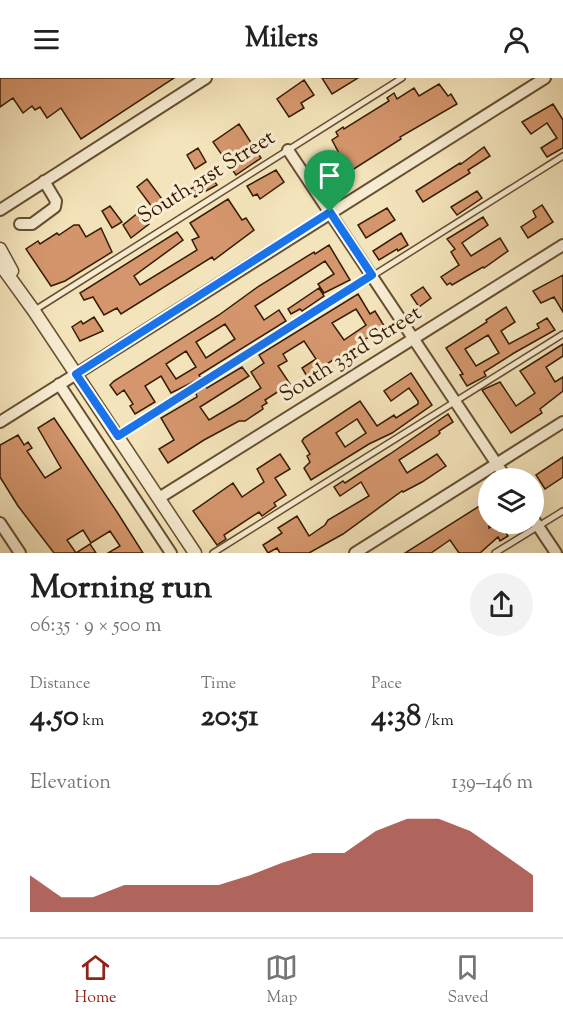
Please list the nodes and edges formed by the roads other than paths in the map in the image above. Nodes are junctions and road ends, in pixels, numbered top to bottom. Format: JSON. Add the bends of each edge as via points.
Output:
{"nodes":[{"id":1,"x":206,"y":78,"type":"edge"},
{"id":2,"x":402,"y":78,"type":"edge"},
{"id":3,"x":545,"y":78,"type":"edge"},
{"id":4,"x":288,"y":150,"type":"junction"},
{"id":5,"x":563,"y":156,"type":"edge"},
{"id":6,"x":44,"y":181,"type":"junction"},
{"id":7,"x":0,"y":210,"type":"edge"},
{"id":8,"x":330,"y":212,"type":"junction"},
{"id":9,"x":20,"y":224,"type":"dead end"},
{"id":10,"x":563,"y":245,"type":"edge"},
{"id":11,"x":0,"y":249,"type":"edge"},
{"id":12,"x":0,"y":264,"type":"edge"},
{"id":13,"x":372,"y":275,"type":"junction"},
{"id":14,"x":34,"y":311,"type":"junction"},
{"id":15,"x":563,"y":334,"type":"edge"},
{"id":16,"x":414,"y":338,"type":"junction"},
{"id":17,"x":76,"y":374,"type":"junction"},
{"id":18,"x":59,"y":384,"type":"junction"},
{"id":19,"x":455,"y":402,"type":"junction"},
{"id":20,"x":0,"y":422,"type":"edge"},
{"id":21,"x":563,"y":422,"type":"edge"},
{"id":22,"x":118,"y":436,"type":"junction"},
{"id":23,"x":496,"y":464,"type":"junction"},
{"id":24,"x":499,"y":468,"type":"edge"},
{"id":25,"x":159,"y":498,"type":"junction"},
{"id":26,"x":563,"y":511,"type":"edge"},
{"id":27,"x":544,"y":519,"type":"edge"},
{"id":28,"x":0,"y":523,"type":"edge"},
{"id":29,"x":521,"y":534,"type":"edge"},
{"id":30,"x":543,"y":534,"type":"edge"},
{"id":31,"x":20,"y":553,"type":"edge"},
{"id":32,"x":171,"y":553,"type":"edge"},
{"id":33,"x":195,"y":553,"type":"edge"},
{"id":34,"x":213,"y":553,"type":"edge"},
{"id":35,"x":355,"y":553,"type":"edge"},
{"id":36,"x":495,"y":553,"type":"edge"},
{"id":37,"x":556,"y":553,"type":"edge"}],
"edges":[{"from":1,"to":6,"type":"street"},
{"from":2,"to":4,"type":"lane","name":"South 31st Street"},
{"from":3,"to":8,"type":"street"},
{"from":4,"to":8,"type":"street"},
{"from":4,"to":14,"type":"lane","name":"South 31st Street"},
{"from":5,"to":13,"type":"lane"},
{"from":6,"to":7,"type":"street"},
{"from":6,"to":9,"type":"street","via":[[56,207],[32,224]]},
{"from":8,"to":13,"type":"street"},
{"from":8,"to":17,"type":"street"},
{"from":10,"to":16,"type":"street","name":"South 33rd Street"},
{"from":11,"to":14,"type":"street"},
{"from":12,"to":14,"type":"street"},
{"from":13,"to":16,"type":"street"},
{"from":13,"to":22,"type":"lane"},
{"from":14,"to":17,"type":"street"},
{"from":15,"to":19,"type":"lane"},
{"from":16,"to":19,"type":"street"},
{"from":16,"to":25,"type":"street","name":"South 33rd Street"},
{"from":17,"to":18,"type":"street"},
{"from":17,"to":22,"type":"street"},
{"from":18,"to":20,"type":"street"},
{"from":18,"to":32,"type":"street"},
{"from":19,"to":23,"type":"street"},
{"from":19,"to":34,"type":"lane"},
{"from":21,"to":23,"type":"street"},
{"from":22,"to":25,"type":"street"},
{"from":23,"to":24,"type":"street"},
{"from":23,"to":35,"type":"street"},
{"from":25,"to":33,"type":"street"},
{"from":26,"to":27,"type":"lane"},
{"from":28,"to":31,"type":"street"},
{"from":29,"to":36,"type":"lane"},
{"from":30,"to":37,"type":"street"}]}
